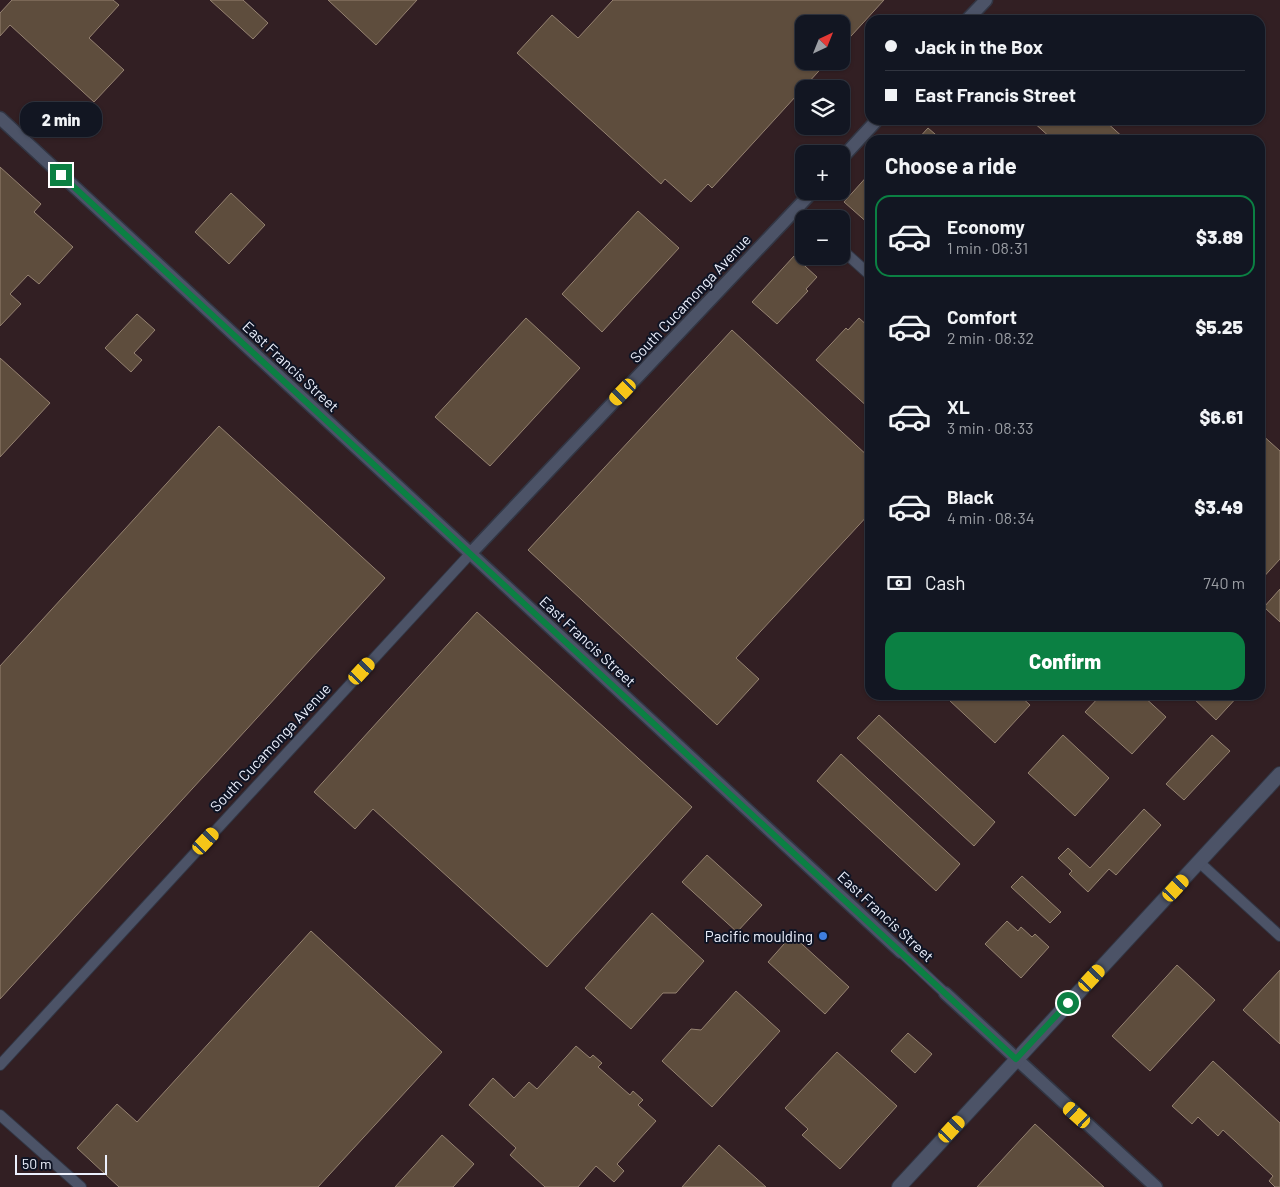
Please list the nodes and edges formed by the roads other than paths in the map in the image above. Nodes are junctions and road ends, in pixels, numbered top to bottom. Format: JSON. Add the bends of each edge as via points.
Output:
{"nodes":[{"id":1,"x":986,"y":0,"type":"edge"},
{"id":2,"x":972,"y":15,"type":"edge"},
{"id":3,"x":0,"y":118,"type":"edge"},
{"id":4,"x":872,"y":125,"type":"edge"},
{"id":5,"x":850,"y":150,"type":"edge"},
{"id":6,"x":804,"y":200,"type":"edge"},
{"id":7,"x":797,"y":209,"type":"joint"},
{"id":8,"x":850,"y":257,"type":"edge"},
{"id":9,"x":865,"y":271,"type":"edge"},
{"id":10,"x":470,"y":554,"type":"junction"},
{"id":11,"x":1280,"y":774,"type":"edge"},
{"id":12,"x":1199,"y":862,"type":"junction"},
{"id":13,"x":1280,"y":936,"type":"edge"},
{"id":14,"x":901,"y":952,"type":"joint"},
{"id":15,"x":945,"y":993,"type":"joint"},
{"id":16,"x":1016,"y":1059,"type":"junction"},
{"id":17,"x":0,"y":1065,"type":"edge"},
{"id":18,"x":0,"y":1115,"type":"edge"},
{"id":19,"x":80,"y":1187,"type":"edge"},
{"id":20,"x":899,"y":1187,"type":"edge"},
{"id":21,"x":1156,"y":1187,"type":"edge"}],
"edges":[{"from":1,"to":2,"type":"street"},
{"from":3,"to":10,"type":"street","name":"East Francis Street"},
{"from":4,"to":5,"type":"street"},
{"from":6,"to":7,"type":"street","name":"South Cucamonga Avenue"},
{"from":7,"to":10,"type":"street","name":"South Cucamonga Avenue"},
{"from":8,"to":9,"type":"street"},
{"from":10,"to":14,"type":"street","name":"East Francis Street"},
{"from":10,"to":17,"type":"street","name":"South Cucamonga Avenue"},
{"from":11,"to":12,"type":"main road"},
{"from":12,"to":13,"type":"street"},
{"from":12,"to":16,"type":"main road"},
{"from":14,"to":15,"type":"street","name":"East Francis Street"},
{"from":15,"to":16,"type":"street","name":"East Francis Street"},
{"from":16,"to":20,"type":"main road"},
{"from":16,"to":21,"type":"street","name":"East Francis Street"},
{"from":18,"to":19,"type":"street"}]}
